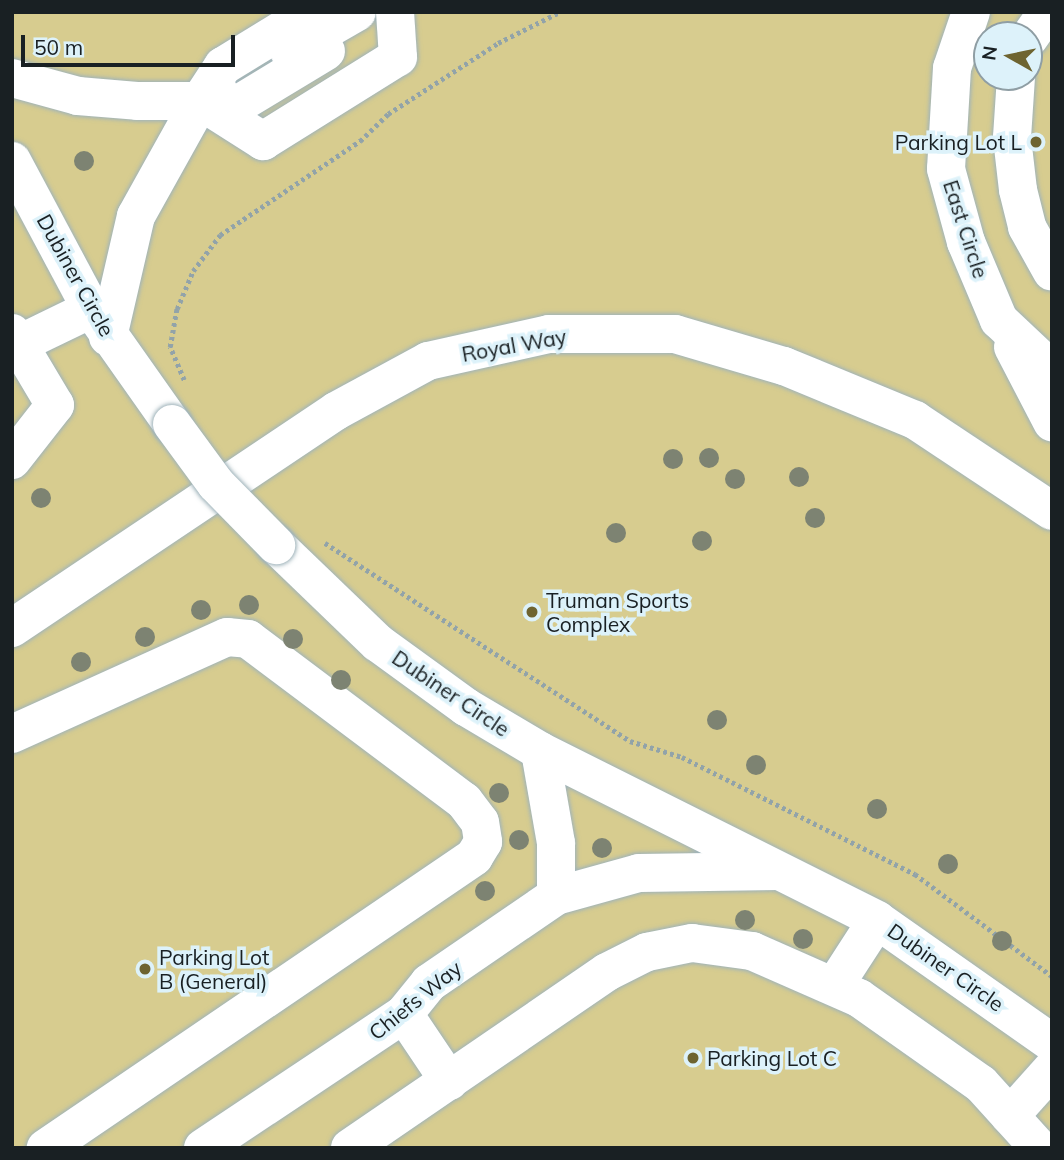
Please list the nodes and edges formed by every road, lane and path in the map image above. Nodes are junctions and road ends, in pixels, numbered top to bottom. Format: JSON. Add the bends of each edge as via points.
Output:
{"nodes":[{"id":1,"x":266,"y":12,"type":"edge"},
{"id":2,"x":312,"y":12,"type":"edge"},
{"id":3,"x":357,"y":12,"type":"edge"},
{"id":4,"x":378,"y":12,"type":"edge"},
{"id":5,"x":393,"y":12,"type":"edge"},
{"id":6,"x":560,"y":12,"type":"edge"},
{"id":7,"x":971,"y":12,"type":"edge"},
{"id":8,"x":12,"y":78,"type":"edge"},
{"id":9,"x":1015,"y":91,"type":"edge"},
{"id":10,"x":200,"y":102,"type":"junction"},
{"id":11,"x":12,"y":161,"type":"edge"},
{"id":12,"x":1052,"y":272,"type":"edge"},
{"id":13,"x":999,"y":320,"type":"junction"},
{"id":14,"x":100,"y":323,"type":"junction"},
{"id":15,"x":15,"y":338,"type":"edge"},
{"id":16,"x":1052,"y":370,"type":"edge"},
{"id":17,"x":189,"y":391,"type":"dead end"},
{"id":18,"x":1052,"y":422,"type":"edge"},
{"id":19,"x":12,"y":460,"type":"edge"},
{"id":20,"x":1052,"y":511,"type":"edge"},
{"id":21,"x":313,"y":536,"type":"dead end"},
{"id":22,"x":12,"y":628,"type":"edge"},
{"id":23,"x":12,"y":734,"type":"edge"},
{"id":24,"x":540,"y":751,"type":"junction"},
{"id":25,"x":786,"y":871,"type":"junction"},
{"id":26,"x":556,"y":896,"type":"junction"},
{"id":27,"x":877,"y":920,"type":"junction"},
{"id":28,"x":1052,"y":976,"type":"edge"},
{"id":29,"x":835,"y":985,"type":"junction"},
{"id":30,"x":404,"y":1014,"type":"junction"},
{"id":31,"x":1052,"y":1043,"type":"edge"},
{"id":32,"x":1052,"y":1069,"type":"edge"},
{"id":33,"x":449,"y":1081,"type":"junction"},
{"id":34,"x":1010,"y":1116,"type":"junction"},
{"id":35,"x":46,"y":1148,"type":"edge"},
{"id":36,"x":203,"y":1148,"type":"edge"},
{"id":37,"x":350,"y":1148,"type":"edge"},
{"id":38,"x":1039,"y":1148,"type":"edge"}],
"edges":[{"from":1,"to":10,"type":"street","via":[[213,43]]},
{"from":2,"to":10,"type":"street","via":[[223,66]]},
{"from":3,"to":10,"type":"street"},
{"from":4,"to":10,"type":"street","via":[[368,26],[237,105]]},
{"from":5,"to":10,"type":"street","via":[[388,34],[360,59],[253,120]]},
{"from":6,"to":17,"type":"path","via":[[498,43],[388,114],[360,141],[220,235],[193,271],[177,309],[170,347]]},
{"from":7,"to":13,"type":"street","name":"East Circle","via":[[952,68],[946,169],[966,242]]},
{"from":8,"to":10,"type":"street","via":[[78,96]]},
{"from":9,"to":12,"type":"street","via":[[1012,138],[1018,190],[1027,227]]},
{"from":10,"to":14,"type":"street","via":[[136,216]]},
{"from":11,"to":14,"type":"street","name":"Dubiner Circle"},
{"from":13,"to":16,"type":"street","name":"East Circle"},
{"from":13,"to":18,"type":"street","name":"East Circle"},
{"from":14,"to":15,"type":"street"},
{"from":14,"to":24,"type":"street","name":"Dubiner Circle","bridge":true,"via":[[216,484],[276,545],[378,643],[466,707]]},
{"from":15,"to":19,"type":"street","via":[[55,405]]},
{"from":20,"to":22,"type":"street","name":"Royal Way","via":[[915,420],[784,366],[675,334],[549,334],[428,361],[336,411]]},
{"from":21,"to":28,"type":"path","via":[[630,741],[681,757],[915,874]]},
{"from":23,"to":35,"type":"street","via":[[227,637],[248,639],[464,801],[480,822],[483,842],[474,857]]},
{"from":24,"to":25,"type":"street","name":"Dubiner Circle"},
{"from":24,"to":26,"type":"street","via":[[556,843]]},
{"from":25,"to":26,"type":"street","name":"Chiefs Way","via":[[639,873]]},
{"from":25,"to":27,"type":"street","name":"Dubiner Circle"},
{"from":26,"to":30,"type":"street","name":"Chiefs Way","via":[[429,983]]},
{"from":27,"to":29,"type":"street"},
{"from":27,"to":31,"type":"street","name":"Dubiner Circle"},
{"from":29,"to":33,"type":"street","via":[[725,945],[692,943],[647,952],[607,972]]},
{"from":29,"to":34,"type":"street","via":[[981,1084]]},
{"from":30,"to":33,"type":"street"},
{"from":30,"to":36,"type":"street","name":"Chiefs Way"},
{"from":32,"to":34,"type":"street"},
{"from":33,"to":37,"type":"street"},
{"from":34,"to":38,"type":"street"}]}
